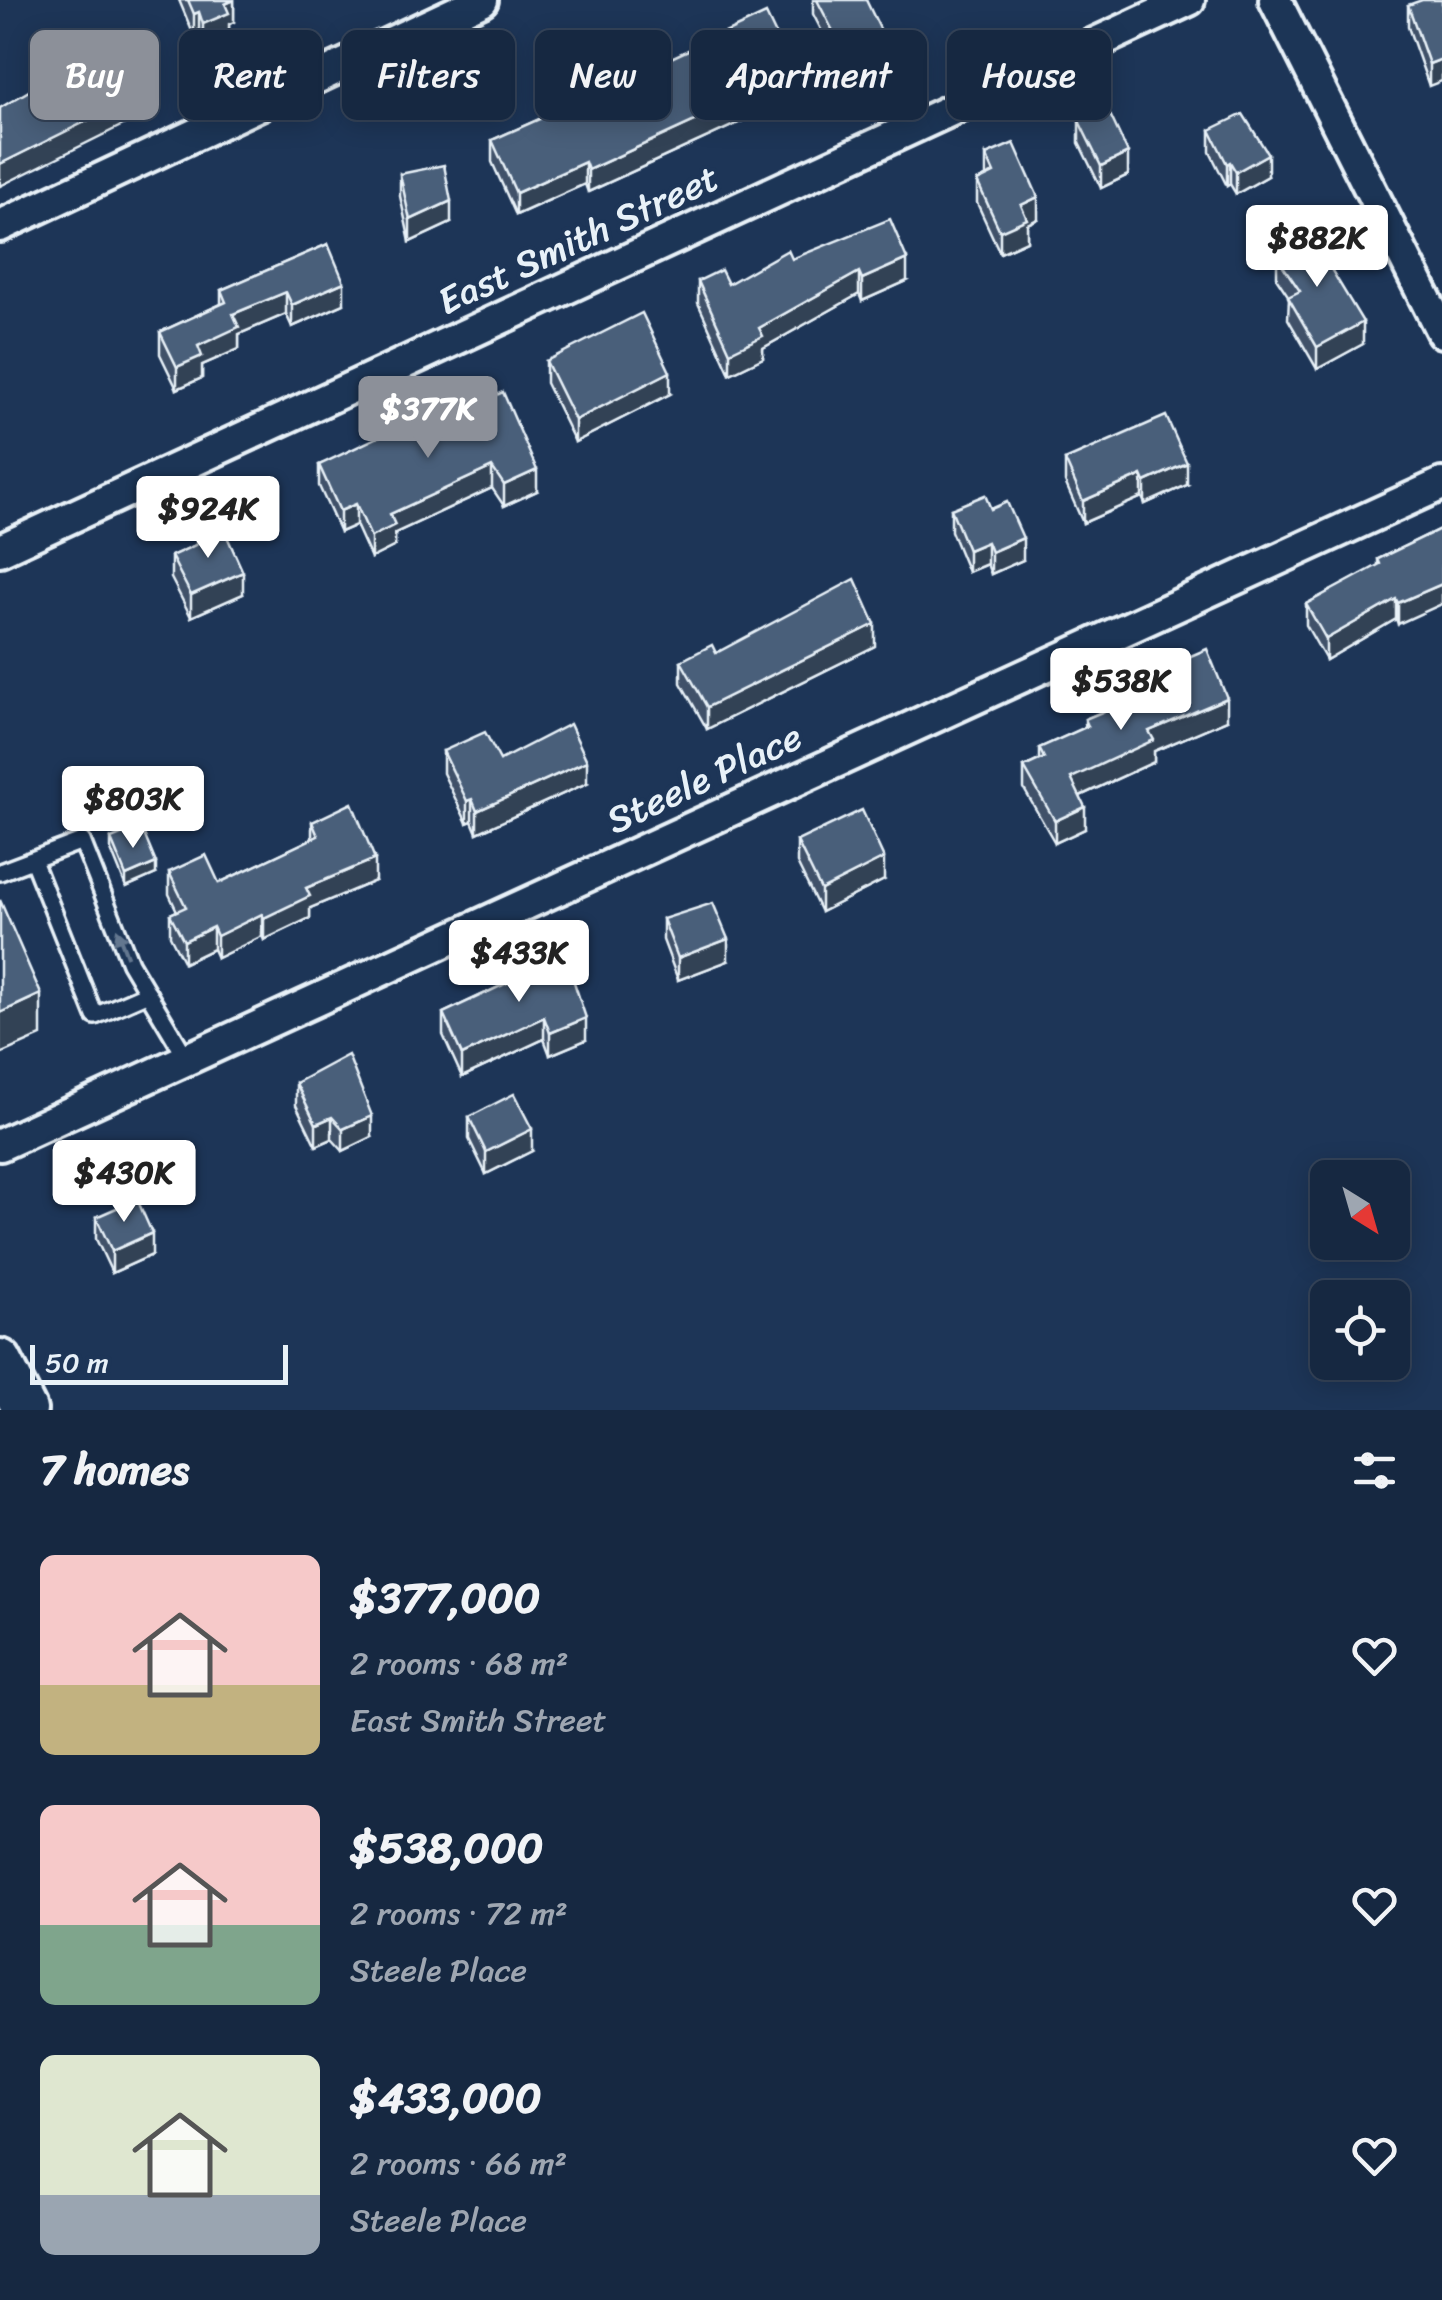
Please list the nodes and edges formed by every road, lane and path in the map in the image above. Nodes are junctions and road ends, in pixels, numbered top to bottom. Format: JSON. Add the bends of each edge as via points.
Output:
{"nodes":[{"id":1,"x":482,"y":0,"type":"edge"},
{"id":2,"x":1189,"y":0,"type":"edge"},
{"id":3,"x":1276,"y":0,"type":"edge"},
{"id":4,"x":0,"y":226,"type":"edge"},
{"id":5,"x":1442,"y":332,"type":"edge"},
{"id":6,"x":1442,"y":484,"type":"edge"},
{"id":7,"x":0,"y":550,"type":"edge"},
{"id":8,"x":34,"y":863,"type":"junction"},
{"id":9,"x":0,"y":872,"type":"edge"},
{"id":10,"x":148,"y":992,"type":"junction"},
{"id":11,"x":187,"y":1058,"type":"junction"},
{"id":12,"x":0,"y":1144,"type":"edge"},
{"id":13,"x":0,"y":1360,"type":"edge"},
{"id":14,"x":25,"y":1410,"type":"edge"}],
"edges":[{"from":1,"to":4,"type":"street"},
{"from":2,"to":7,"type":"street","name":"East Smith Street"},
{"from":3,"to":5,"type":"street"},
{"from":6,"to":11,"type":"street","name":"Steele Place"},
{"from":8,"to":9,"type":"lane"},
{"from":10,"to":8,"type":"lane","one_way":true,"via":[[130,964],[82,841]]},
{"from":8,"to":10,"type":"lane","via":[[95,1016]]},
{"from":10,"to":11,"type":"lane"},
{"from":11,"to":12,"type":"street","name":"Steele Place"},
{"from":13,"to":14,"type":"street"}]}
